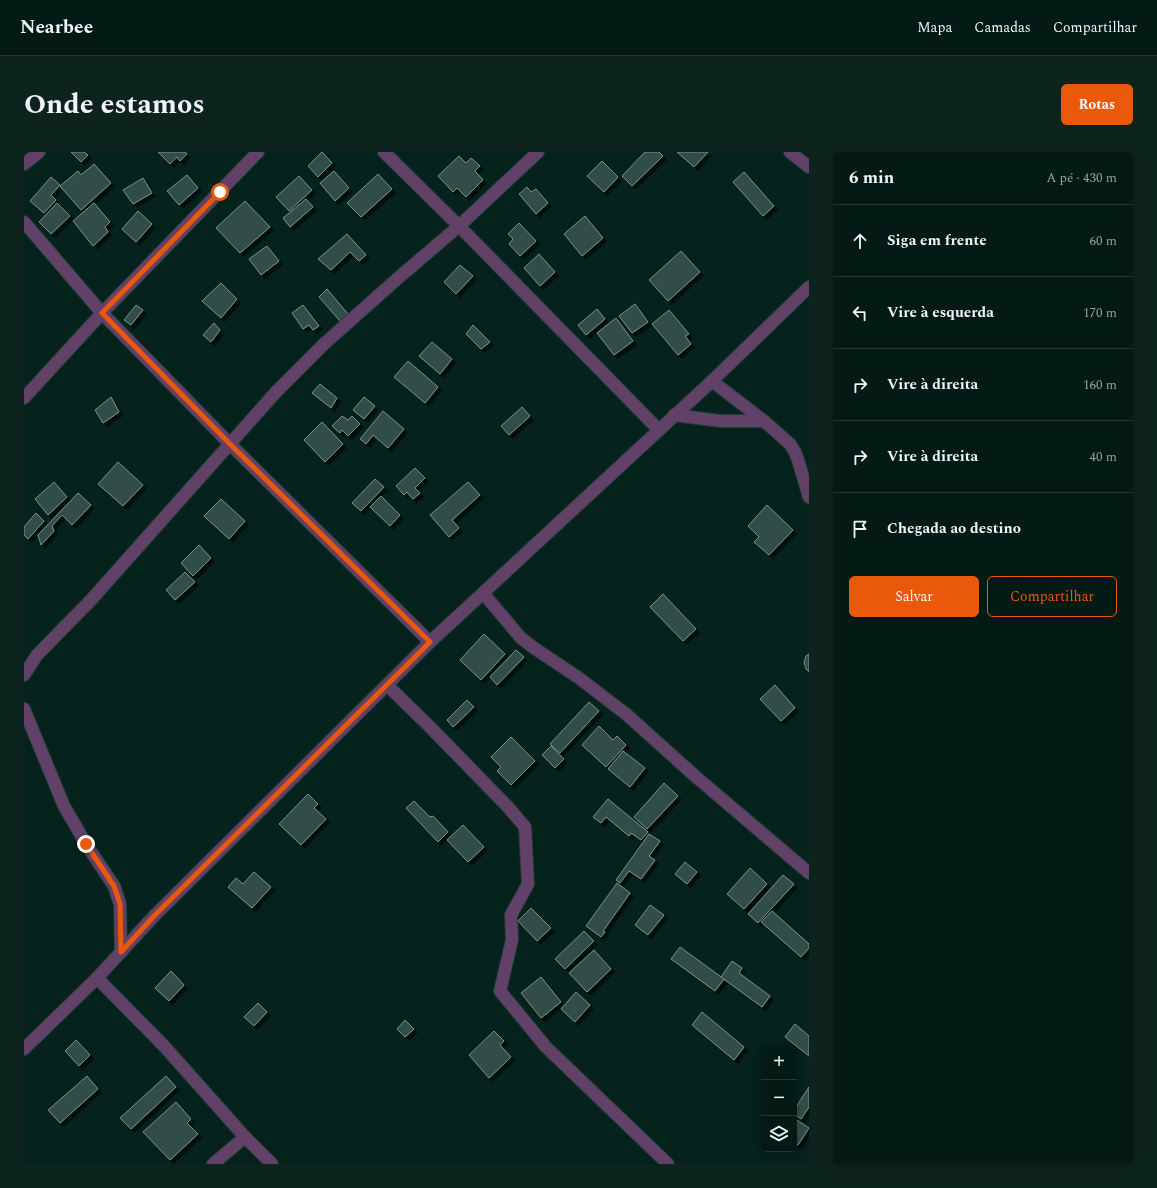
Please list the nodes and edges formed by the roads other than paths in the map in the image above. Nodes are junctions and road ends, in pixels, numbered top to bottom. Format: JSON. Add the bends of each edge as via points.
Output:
{"nodes":[{"id":1,"x":39,"y":152,"type":"edge"},
{"id":2,"x":258,"y":152,"type":"edge"},
{"id":3,"x":384,"y":152,"type":"edge"},
{"id":4,"x":538,"y":152,"type":"edge"},
{"id":5,"x":790,"y":152,"type":"edge"},
{"id":6,"x":24,"y":164,"type":"edge"},
{"id":7,"x":809,"y":167,"type":"edge"},
{"id":8,"x":24,"y":222,"type":"edge"},
{"id":9,"x":459,"y":226,"type":"junction"},
{"id":10,"x":809,"y":287,"type":"edge"},
{"id":11,"x":102,"y":313,"type":"junction"},
{"id":12,"x":712,"y":381,"type":"junction"},
{"id":13,"x":24,"y":398,"type":"edge"},
{"id":14,"x":674,"y":416,"type":"junction"},
{"id":15,"x":764,"y":421,"type":"junction"},
{"id":16,"x":658,"y":429,"type":"junction"},
{"id":17,"x":230,"y":444,"type":"junction"},
{"id":18,"x":809,"y":497,"type":"edge"},
{"id":19,"x":483,"y":593,"type":"junction"},
{"id":20,"x":430,"y":642,"type":"junction"},
{"id":21,"x":24,"y":675,"type":"edge"},
{"id":22,"x":387,"y":685,"type":"junction"},
{"id":23,"x":24,"y":709,"type":"edge"},
{"id":24,"x":809,"y":873,"type":"edge"},
{"id":25,"x":121,"y":952,"type":"junction"},
{"id":26,"x":98,"y":978,"type":"junction"},
{"id":27,"x":24,"y":1049,"type":"edge"},
{"id":28,"x":245,"y":1136,"type":"junction"},
{"id":29,"x":214,"y":1164,"type":"edge"},
{"id":30,"x":272,"y":1164,"type":"edge"},
{"id":31,"x":668,"y":1164,"type":"edge"}],
"edges":[{"from":1,"to":6,"type":"street"},
{"from":2,"to":11,"type":"street"},
{"from":3,"to":9,"type":"street"},
{"from":4,"to":9,"type":"street"},
{"from":5,"to":7,"type":"street"},
{"from":8,"to":11,"type":"street"},
{"from":9,"to":16,"type":"street"},
{"from":9,"to":17,"type":"street","via":[[324,344],[276,392]]},
{"from":10,"to":12,"type":"street"},
{"from":11,"to":13,"type":"street"},
{"from":11,"to":17,"type":"street"},
{"from":12,"to":14,"type":"street"},
{"from":12,"to":15,"type":"street"},
{"from":14,"to":15,"type":"street","via":[[720,421]]},
{"from":14,"to":16,"type":"street"},
{"from":15,"to":18,"type":"street","via":[[790,444],[795,452]]},
{"from":16,"to":19,"type":"street"},
{"from":17,"to":20,"type":"street"},
{"from":17,"to":21,"type":"street","via":[[91,600],[37,655]]},
{"from":19,"to":20,"type":"street"},
{"from":19,"to":24,"type":"street","via":[[520,638],[626,714]]},
{"from":20,"to":22,"type":"street"},
{"from":22,"to":25,"type":"street","via":[[154,916]]},
{"from":22,"to":31,"type":"street","via":[[508,807],[525,828],[528,884],[511,915],[512,940],[500,991],[546,1047]]},
{"from":23,"to":25,"type":"street","via":[[64,806],[114,886],[120,904]]},
{"from":25,"to":26,"type":"street"},
{"from":26,"to":27,"type":"street"},
{"from":26,"to":28,"type":"street","via":[[164,1046]]},
{"from":28,"to":29,"type":"street"},
{"from":28,"to":30,"type":"street"}]}
